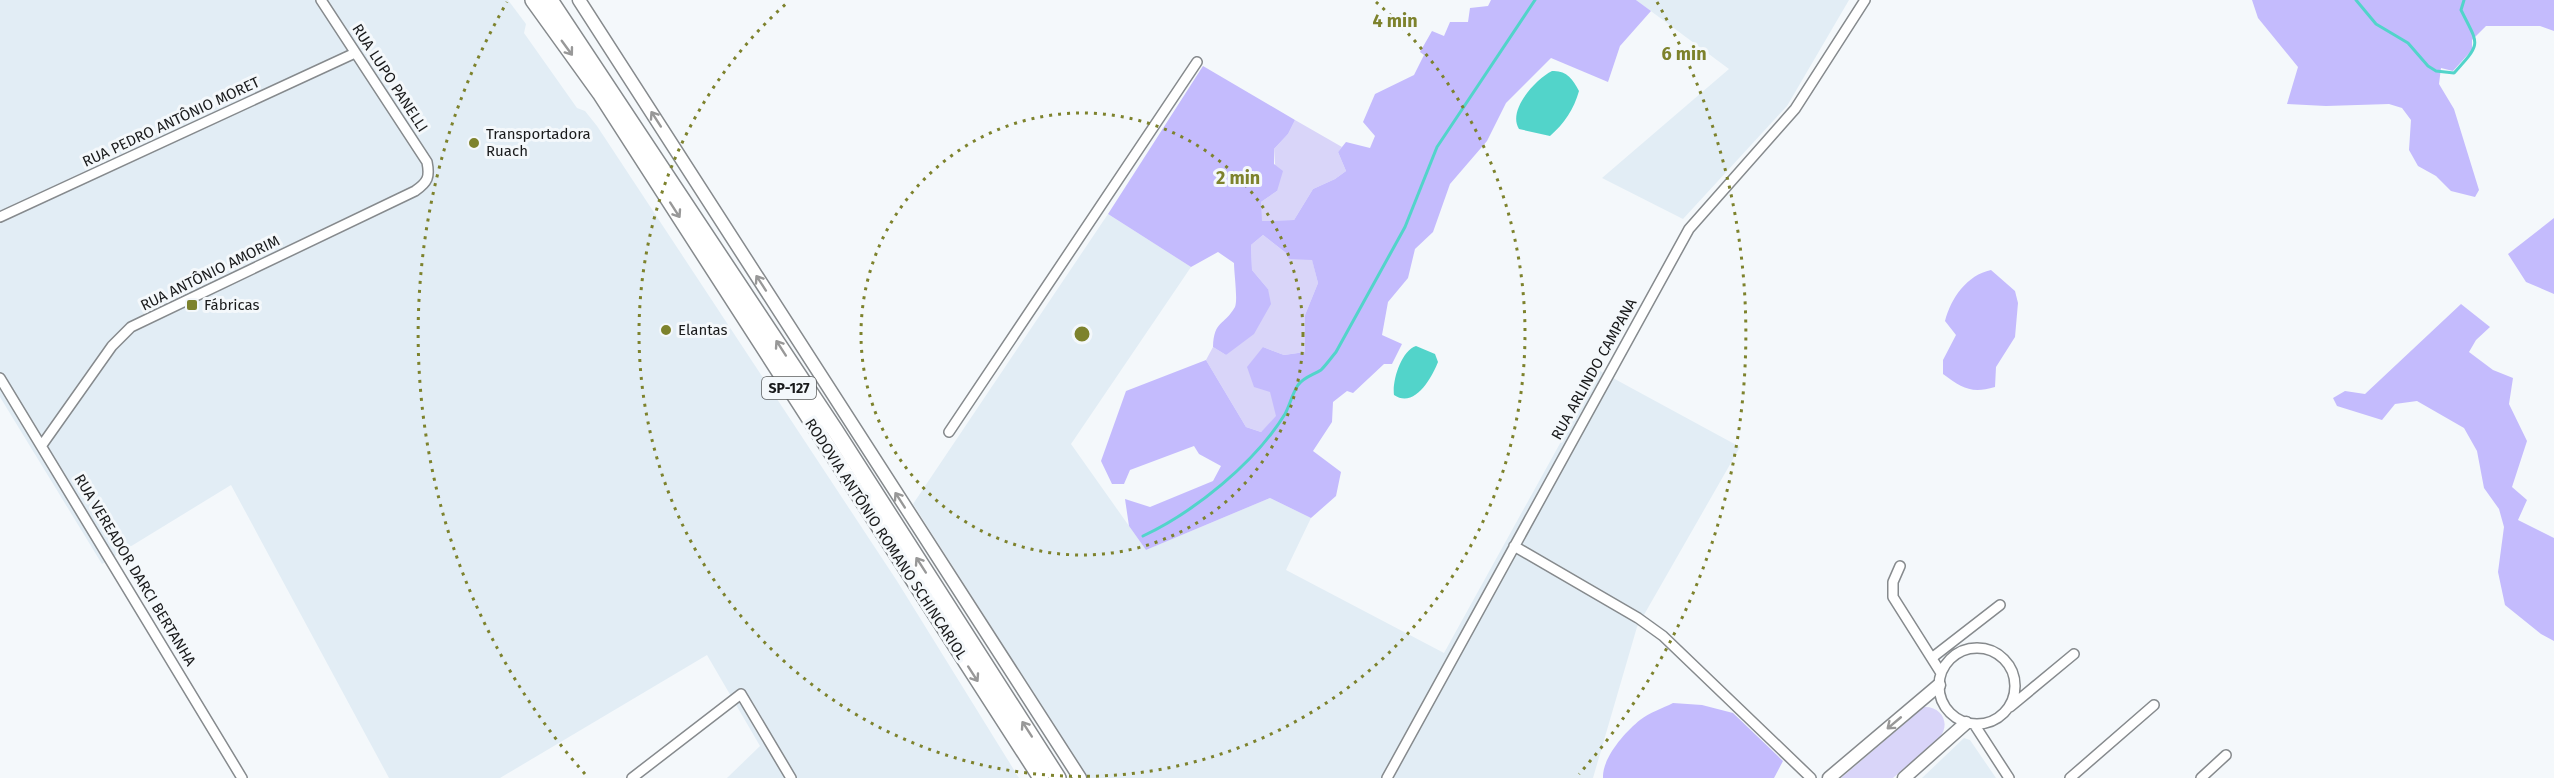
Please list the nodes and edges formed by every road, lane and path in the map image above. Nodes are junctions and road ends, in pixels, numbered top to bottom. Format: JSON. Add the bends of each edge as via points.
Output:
{"nodes":[{"id":1,"x":321,"y":0,"type":"edge"},
{"id":2,"x":531,"y":0,"type":"edge"},
{"id":3,"x":550,"y":0,"type":"edge"},
{"id":4,"x":579,"y":0,"type":"edge"},
{"id":5,"x":1865,"y":0,"type":"edge"},
{"id":6,"x":355,"y":53,"type":"junction"},
{"id":7,"x":1197,"y":62,"type":"dead end"},
{"id":8,"x":429,"y":175,"type":"joint"},
{"id":9,"x":0,"y":217,"type":"edge"},
{"id":10,"x":0,"y":378,"type":"edge"},
{"id":11,"x":949,"y":432,"type":"dead end"},
{"id":12,"x":42,"y":445,"type":"junction"},
{"id":13,"x":1514,"y":546,"type":"junction"},
{"id":14,"x":1900,"y":566,"type":"dead end"},
{"id":15,"x":2000,"y":605,"type":"dead end"},
{"id":16,"x":2074,"y":654,"type":"dead end"},
{"id":17,"x":1933,"y":657,"type":"junction"},
{"id":18,"x":1940,"y":679,"type":"junction"},
{"id":19,"x":2154,"y":705,"type":"dead end"},
{"id":20,"x":2006,"y":710,"type":"junction"},
{"id":21,"x":1970,"y":724,"type":"junction"},
{"id":22,"x":2226,"y":755,"type":"dead end"},
{"id":23,"x":243,"y":778,"type":"edge"},
{"id":24,"x":632,"y":778,"type":"edge"},
{"id":25,"x":791,"y":778,"type":"edge"},
{"id":26,"x":1041,"y":778,"type":"edge"},
{"id":27,"x":1058,"y":778,"type":"edge"},
{"id":28,"x":1080,"y":778,"type":"edge"},
{"id":29,"x":1387,"y":778,"type":"edge"},
{"id":30,"x":1811,"y":778,"type":"edge"},
{"id":31,"x":1829,"y":778,"type":"edge"},
{"id":32,"x":1904,"y":778,"type":"edge"},
{"id":33,"x":2009,"y":778,"type":"edge"},
{"id":34,"x":2070,"y":778,"type":"edge"},
{"id":35,"x":2201,"y":778,"type":"edge"}],
"edges":[{"from":1,"to":6,"type":"street","name":"RUA LUPO PANELLI"},
{"from":2,"to":26,"type":"highway","name":"RODOVIA ANTÔNIO ROMANO SCHINCARIOL","number":"SP-127","one_way":true,"via":[[600,93]]},
{"from":27,"to":3,"type":"highway","name":"RODOVIA ANTÔNIO ROMANO SCHINCARIOL","number":"SP-127","one_way":true,"via":[[835,430]]},
{"from":28,"to":4,"type":"street","one_way":true},
{"from":5,"to":13,"type":"street","name":"RUA ARLINDO CAMPANA","via":[[1795,109],[1694,222]]},
{"from":6,"to":8,"type":"street","name":"RUA LUPO PANELLI","via":[[427,162]]},
{"from":6,"to":9,"type":"street","name":"RUA PEDRO ANTÔNIO MORET"},
{"from":7,"to":11,"type":"street"},
{"from":8,"to":12,"type":"street","name":"RUA ANTÔNIO AMORIM","via":[[426,183],[415,191],[131,327],[112,346]]},
{"from":10,"to":12,"type":"street","name":"RUA VEREADOR DARCI BERTANHA"},
{"from":12,"to":23,"type":"street","name":"RUA VEREADOR DARCI BERTANHA"},
{"from":13,"to":29,"type":"street","name":"RUA ARLINDO CAMPANA"},
{"from":13,"to":30,"type":"street","via":[[1663,636]]},
{"from":14,"to":17,"type":"street","via":[[1893,582],[1893,597]]},
{"from":15,"to":17,"type":"street"},
{"from":16,"to":20,"type":"street"},
{"from":17,"to":18,"type":"street"},
{"from":18,"to":20,"type":"street","via":[[1957,653],[1982,648],[1994,652],[2004,659],[2015,682],[2014,695]]},
{"from":18,"to":21,"type":"street","via":[[1940,698],[1946,709],[1954,718]]},
{"from":18,"to":31,"type":"street","one_way":true},
{"from":19,"to":34,"type":"street"},
{"from":20,"to":21,"type":"street","via":[[1990,722]]},
{"from":21,"to":32,"type":"street"},
{"from":21,"to":33,"type":"street"},
{"from":22,"to":35,"type":"street"},
{"from":24,"to":25,"type":"street","via":[[741,694]]}]}
